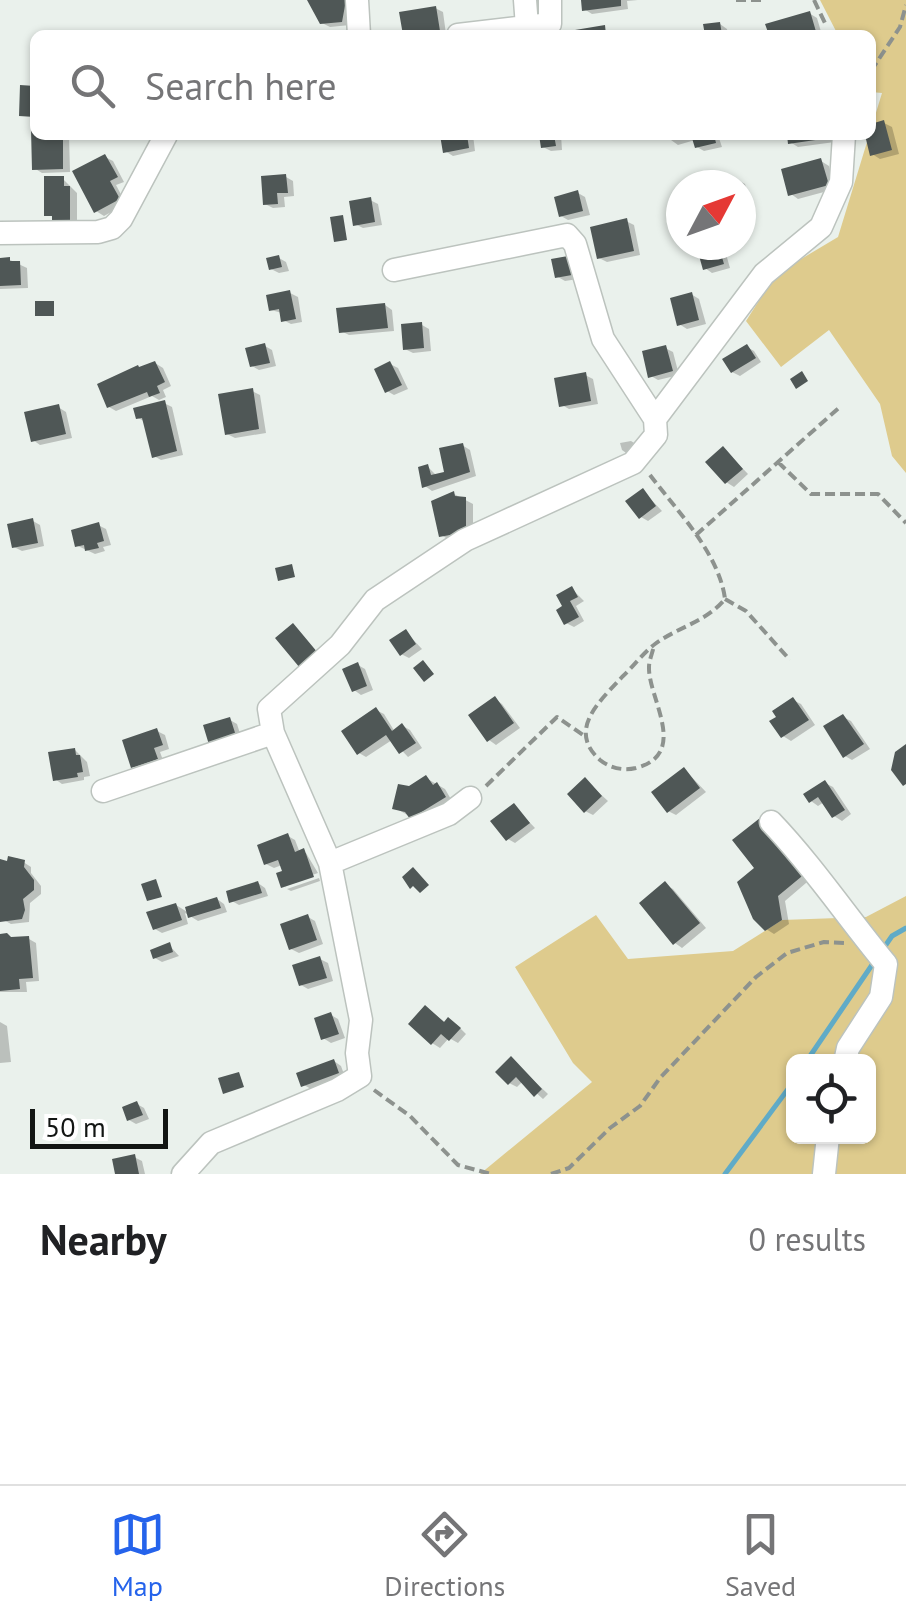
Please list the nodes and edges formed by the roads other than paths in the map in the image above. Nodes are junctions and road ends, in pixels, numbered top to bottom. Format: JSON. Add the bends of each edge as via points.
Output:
{"nodes":[{"id":1,"x":357,"y":0,"type":"edge"},
{"id":2,"x":525,"y":0,"type":"edge"},
{"id":3,"x":550,"y":0,"type":"edge"},
{"id":4,"x":538,"y":25,"type":"junction"},
{"id":5,"x":359,"y":30,"type":"edge"},
{"id":6,"x":499,"y":30,"type":"edge"},
{"id":7,"x":163,"y":140,"type":"edge"},
{"id":8,"x":844,"y":140,"type":"edge"},
{"id":9,"x":0,"y":233,"type":"edge"},
{"id":10,"x":394,"y":270,"type":"dead end"},
{"id":11,"x":655,"y":419,"type":"junction"},
{"id":12,"x":273,"y":733,"type":"junction"},
{"id":13,"x":103,"y":792,"type":"dead end"},
{"id":14,"x":470,"y":798,"type":"road end"},
{"id":15,"x":771,"y":822,"type":"dead end"},
{"id":16,"x":330,"y":863,"type":"junction"},
{"id":17,"x":846,"y":1054,"type":"edge"},
{"id":18,"x":827,"y":1144,"type":"edge"},
{"id":19,"x":184,"y":1174,"type":"edge"},
{"id":20,"x":824,"y":1174,"type":"edge"}],
"edges":[{"from":1,"to":5,"type":"street"},
{"from":2,"to":4,"type":"street"},
{"from":3,"to":4,"type":"street"},
{"from":4,"to":6,"type":"street"},
{"from":7,"to":9,"type":"street","via":[[112,228]]},
{"from":8,"to":11,"type":"street","via":[[842,182],[821,227],[764,274]]},
{"from":10,"to":11,"type":"street","via":[[570,237],[603,339]]},
{"from":11,"to":12,"type":"street","via":[[656,435],[637,458],[465,540],[375,600],[340,645],[269,709]]},
{"from":12,"to":13,"type":"street"},
{"from":12,"to":16,"type":"street"},
{"from":14,"to":16,"type":"street","via":[[450,814]]},
{"from":15,"to":17,"type":"street","via":[[886,964],[881,997]]},
{"from":16,"to":19,"type":"street","via":[[361,1020],[360,1076],[211,1143]]},
{"from":18,"to":20,"type":"street"}]}
